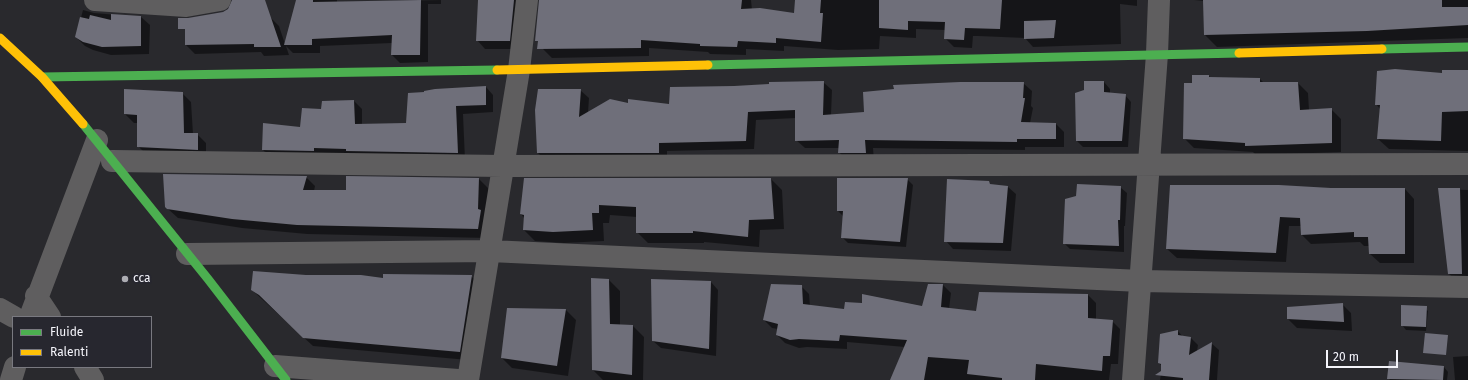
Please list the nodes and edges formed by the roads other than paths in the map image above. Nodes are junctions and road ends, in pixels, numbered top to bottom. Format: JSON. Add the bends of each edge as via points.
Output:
{"nodes":[{"id":1,"x":95,"y":0,"type":"edge"},
{"id":2,"x":220,"y":0,"type":"edge"},
{"id":3,"x":526,"y":0,"type":"edge"},
{"id":4,"x":1159,"y":0,"type":"edge"},
{"id":5,"x":0,"y":38,"type":"edge"},
{"id":6,"x":1468,"y":47,"type":"edge"},
{"id":7,"x":1157,"y":54,"type":"junction"},
{"id":8,"x":519,"y":70,"type":"junction"},
{"id":9,"x":42,"y":77,"type":"junction"},
{"id":10,"x":96,"y":140,"type":"junction"},
{"id":11,"x":112,"y":162,"type":"junction"},
{"id":12,"x":1468,"y":164,"type":"edge"},
{"id":13,"x":503,"y":166,"type":"junction"},
{"id":14,"x":1149,"y":166,"type":"junction"},
{"id":15,"x":490,"y":251,"type":"junction"},
{"id":16,"x":187,"y":254,"type":"junction"},
{"id":17,"x":1141,"y":281,"type":"junction"},
{"id":18,"x":1468,"y":287,"type":"edge"},
{"id":19,"x":36,"y":296,"type":"junction"},
{"id":20,"x":0,"y":309,"type":"edge"},
{"id":21,"x":12,"y":316,"type":"edge"},
{"id":22,"x":30,"y":316,"type":"edge"},
{"id":23,"x":49,"y":316,"type":"edge"},
{"id":24,"x":15,"y":368,"type":"edge"},
{"id":25,"x":85,"y":368,"type":"edge"},
{"id":26,"x":280,"y":373,"type":"edge"},
{"id":27,"x":11,"y":380,"type":"edge"},
{"id":28,"x":93,"y":380,"type":"edge"},
{"id":29,"x":458,"y":380,"type":"edge"},
{"id":30,"x":468,"y":380,"type":"edge"},
{"id":31,"x":1133,"y":380,"type":"edge"}],
"edges":[{"from":1,"to":2,"type":"street","via":[[186,6]]},
{"from":3,"to":8,"type":"street"},
{"from":4,"to":7,"type":"street"},
{"from":5,"to":9,"type":"street"},
{"from":6,"to":7,"type":"street"},
{"from":7,"to":8,"type":"street"},
{"from":7,"to":14,"type":"street"},
{"from":8,"to":9,"type":"street"},
{"from":8,"to":13,"type":"street"},
{"from":9,"to":10,"type":"street"},
{"from":10,"to":11,"type":"street"},
{"from":10,"to":19,"type":"street"},
{"from":11,"to":13,"type":"street"},
{"from":11,"to":16,"type":"street"},
{"from":12,"to":14,"type":"street"},
{"from":13,"to":14,"type":"street"},
{"from":13,"to":15,"type":"street"},
{"from":14,"to":17,"type":"street"},
{"from":15,"to":16,"type":"street"},
{"from":15,"to":17,"type":"street"},
{"from":15,"to":30,"type":"street"},
{"from":16,"to":26,"type":"street"},
{"from":17,"to":18,"type":"street"},
{"from":17,"to":31,"type":"street"},
{"from":19,"to":22,"type":"street"},
{"from":19,"to":23,"type":"street"},
{"from":20,"to":21,"type":"street"},
{"from":24,"to":27,"type":"street"},
{"from":25,"to":28,"type":"street"},
{"from":26,"to":29,"type":"street"}]}
